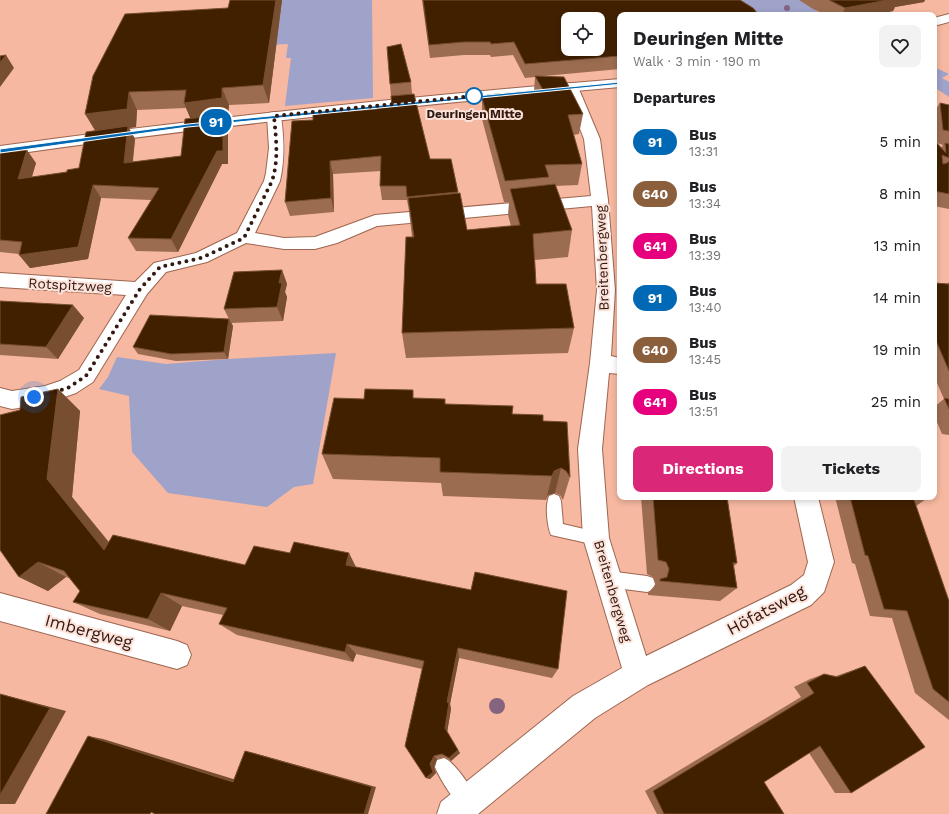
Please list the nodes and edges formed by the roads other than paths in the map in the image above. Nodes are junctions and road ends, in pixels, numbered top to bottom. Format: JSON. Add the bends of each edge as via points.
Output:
{"nodes":[{"id":1,"x":949,"y":18,"type":"edge"},
{"id":2,"x":937,"y":21,"type":"edge"},
{"id":3,"x":617,"y":83,"type":"edge"},
{"id":4,"x":571,"y":87,"type":"junction"},
{"id":5,"x":274,"y":116,"type":"junction"},
{"id":6,"x":0,"y":151,"type":"edge"},
{"id":7,"x":600,"y":200,"type":"junction"},
{"id":8,"x":244,"y":238,"type":"junction"},
{"id":9,"x":0,"y":280,"type":"edge"},
{"id":10,"x":140,"y":289,"type":"junction"},
{"id":11,"x":610,"y":364,"type":"edge"},
{"id":12,"x":6,"y":399,"type":"edge"},
{"id":13,"x":5,"y":422,"type":"edge"},
{"id":14,"x":807,"y":500,"type":"edge"},
{"id":15,"x":554,"y":501,"type":"edge"},
{"id":16,"x":596,"y":538,"type":"junction"},
{"id":17,"x":608,"y":579,"type":"junction"},
{"id":18,"x":647,"y":584,"type":"dead end"},
{"id":19,"x":0,"y":607,"type":"edge"},
{"id":20,"x":177,"y":655,"type":"dead end"},
{"id":21,"x":638,"y":675,"type":"junction"},
{"id":22,"x":444,"y":767,"type":"edge"},
{"id":23,"x":460,"y":807,"type":"edge"}],
"edges":[{"from":1,"to":2,"type":"street"},
{"from":3,"to":4,"type":"street"},
{"from":4,"to":5,"type":"street"},
{"from":4,"to":7,"type":"street","name":"Breitenbergweg","via":[[592,139]]},
{"from":5,"to":6,"type":"street"},
{"from":5,"to":8,"type":"street","via":[[277,156],[275,172]]},
{"from":7,"to":8,"type":"street","via":[[375,221],[313,243],[274,243]]},
{"from":7,"to":11,"type":"street","name":"Breitenbergweg"},
{"from":8,"to":10,"type":"street","via":[[201,258],[160,267]]},
{"from":9,"to":10,"type":"street","name":"Rotspitzweg"},
{"from":10,"to":12,"type":"street","via":[[86,376],[68,388],[45,395]]},
{"from":11,"to":16,"type":"street","name":"Breitenbergweg","via":[[590,449]]},
{"from":12,"to":13,"type":"street"},
{"from":14,"to":21,"type":"street","name":"Höfatsweg","via":[[821,562],[815,583],[801,595]]},
{"from":15,"to":16,"type":"lane","via":[[556,530]]},
{"from":16,"to":17,"type":"street","name":"Breitenbergweg"},
{"from":17,"to":18,"type":"lane"},
{"from":17,"to":21,"type":"street","name":"Breitenbergweg"},
{"from":19,"to":20,"type":"street","name":"Imbergweg"},
{"from":21,"to":23,"type":"street","via":[[584,707]]},
{"from":22,"to":23,"type":"lane"}]}
